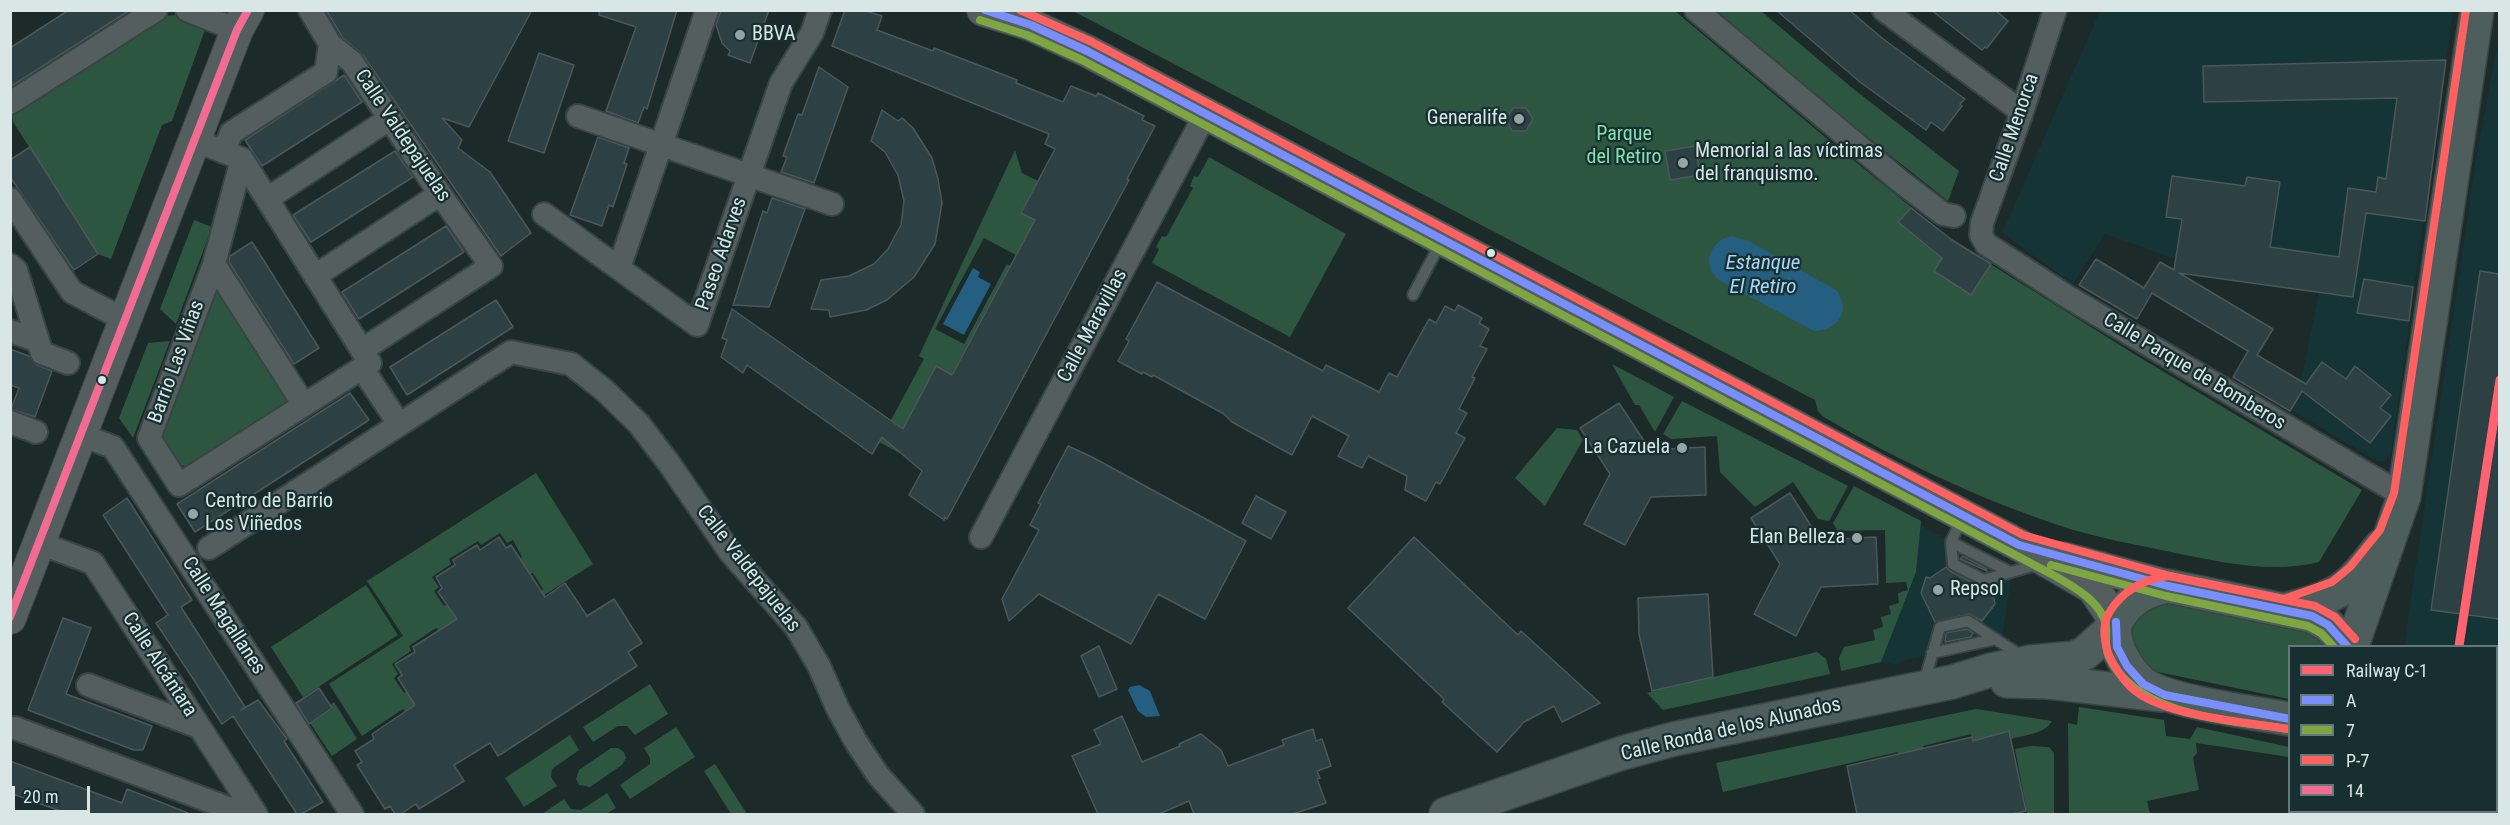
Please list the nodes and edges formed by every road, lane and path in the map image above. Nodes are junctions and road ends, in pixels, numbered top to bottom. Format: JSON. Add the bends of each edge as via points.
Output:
{"nodes":[{"id":1,"x":156,"y":10,"type":"edge"},
{"id":2,"x":187,"y":10,"type":"edge"},
{"id":3,"x":310,"y":10,"type":"edge"},
{"id":4,"x":707,"y":10,"type":"edge"},
{"id":5,"x":820,"y":10,"type":"edge"},
{"id":6,"x":983,"y":10,"type":"edge"},
{"id":7,"x":1696,"y":10,"type":"edge"},
{"id":8,"x":1884,"y":10,"type":"edge"},
{"id":9,"x":2477,"y":10,"type":"edge"},
{"id":10,"x":2050,"y":13,"type":"edge"},
{"id":11,"x":241,"y":17,"type":"edge"},
{"id":12,"x":330,"y":44,"type":"junction"},
{"id":13,"x":10,"y":103,"type":"edge"},
{"id":14,"x":2022,"y":112,"type":"junction"},
{"id":15,"x":1205,"y":115,"type":"junction"},
{"id":16,"x":578,"y":116,"type":"dead end"},
{"id":17,"x":389,"y":119,"type":"junction"},
{"id":18,"x":194,"y":140,"type":"junction"},
{"id":19,"x":662,"y":144,"type":"junction"},
{"id":20,"x":233,"y":155,"type":"junction"},
{"id":21,"x":749,"y":174,"type":"junction"},
{"id":22,"x":440,"y":194,"type":"junction"},
{"id":23,"x":10,"y":199,"type":"edge"},
{"id":24,"x":267,"y":199,"type":"junction"},
{"id":25,"x":832,"y":204,"type":"dead end"},
{"id":26,"x":544,"y":214,"type":"dead end"},
{"id":27,"x":1954,"y":216,"type":"dead end"},
{"id":28,"x":1442,"y":240,"type":"junction"},
{"id":29,"x":1986,"y":244,"type":"joint"},
{"id":30,"x":214,"y":264,"type":"junction"},
{"id":31,"x":10,"y":265,"type":"edge"},
{"id":32,"x":491,"y":266,"type":"joint"},
{"id":33,"x":620,"y":268,"type":"junction"},
{"id":34,"x":315,"y":276,"type":"junction"},
{"id":35,"x":1413,"y":295,"type":"dead end"},
{"id":36,"x":125,"y":320,"type":"junction"},
{"id":37,"x":10,"y":331,"type":"edge"},
{"id":38,"x":38,"y":341,"type":"junction"},
{"id":39,"x":362,"y":359,"type":"junction"},
{"id":40,"x":68,"y":363,"type":"dead end"},
{"id":41,"x":304,"y":405,"type":"junction"},
{"id":42,"x":10,"y":422,"type":"edge"},
{"id":43,"x":399,"y":424,"type":"junction"},
{"id":44,"x":36,"y":432,"type":"dead end"},
{"id":45,"x":81,"y":435,"type":"junction"},
{"id":46,"x":2404,"y":496,"type":"junction"},
{"id":47,"x":1957,"y":529,"type":"junction"},
{"id":48,"x":2389,"y":535,"type":"junction"},
{"id":49,"x":981,"y":537,"type":"dead end"},
{"id":50,"x":39,"y":543,"type":"junction"},
{"id":51,"x":209,"y":548,"type":"dead end"},
{"id":52,"x":2015,"y":559,"type":"junction"},
{"id":53,"x":2168,"y":586,"type":"junction"},
{"id":54,"x":2285,"y":610,"type":"junction"},
{"id":55,"x":10,"y":618,"type":"edge"},
{"id":56,"x":2116,"y":624,"type":"junction"},
{"id":57,"x":1996,"y":639,"type":"junction"},
{"id":58,"x":2346,"y":645,"type":"edge"},
{"id":59,"x":2352,"y":645,"type":"edge"},
{"id":60,"x":1932,"y":653,"type":"junction"},
{"id":61,"x":2031,"y":662,"type":"junction"},
{"id":62,"x":88,"y":685,"type":"dead end"},
{"id":63,"x":1937,"y":685,"type":"junction"},
{"id":64,"x":2165,"y":695,"type":"junction"},
{"id":65,"x":2288,"y":719,"type":"edge"},
{"id":66,"x":199,"y":727,"type":"junction"},
{"id":67,"x":15,"y":729,"type":"dead end"},
{"id":68,"x":244,"y":814,"type":"edge"},
{"id":69,"x":256,"y":814,"type":"edge"},
{"id":70,"x":352,"y":814,"type":"edge"},
{"id":71,"x":913,"y":814,"type":"edge"},
{"id":72,"x":1446,"y":814,"type":"edge"}],
"edges":[{"from":1,"to":13,"type":"street"},
{"from":2,"to":11,"type":"street"},
{"from":3,"to":12,"type":"street","name":"Calle Valdepajuelas"},
{"from":4,"to":19,"type":"street"},
{"from":5,"to":21,"type":"street","name":"Paseo Adarves","via":[[812,33],[781,83]]},
{"from":6,"to":15,"type":"street","via":[[1031,25],[1086,51]]},
{"from":7,"to":27,"type":"street","via":[[1900,181],[1943,214]]},
{"from":8,"to":14,"type":"street"},
{"from":9,"to":46,"type":"main road"},
{"from":10,"to":14,"type":"street","name":"Calle Menorca"},
{"from":11,"to":18,"type":"street"},
{"from":12,"to":17,"type":"street","name":"Calle Valdepajuelas","via":[[352,62]]},
{"from":12,"to":20,"type":"street","name":"Barrio Las Viñas","via":[[326,72],[231,133]]},
{"from":14,"to":29,"type":"street","name":"Calle Menorca","via":[[1982,223],[1981,235]]},
{"from":15,"to":28,"type":"street"},
{"from":15,"to":49,"type":"street","name":"Calle Maravillas"},
{"from":16,"to":19,"type":"street"},
{"from":17,"to":22,"type":"street","name":"Calle Valdepajuelas"},
{"from":17,"to":24,"type":"street"},
{"from":18,"to":20,"type":"street"},
{"from":18,"to":36,"type":"street"},
{"from":19,"to":21,"type":"street"},
{"from":19,"to":33,"type":"street"},
{"from":20,"to":24,"type":"street"},
{"from":20,"to":30,"type":"street","name":"Barrio Las Viñas"},
{"from":21,"to":25,"type":"street"},
{"from":21,"to":33,"type":"street","name":"Paseo Adarves","via":[[697,325]]},
{"from":22,"to":32,"type":"street","name":"Calle Valdepajuelas"},
{"from":22,"to":34,"type":"street"},
{"from":23,"to":36,"type":"street","via":[[72,292]]},
{"from":24,"to":34,"type":"street"},
{"from":26,"to":33,"type":"street","name":"Paseo Adarves"},
{"from":28,"to":35,"type":"lane"},
{"from":28,"to":47,"type":"street"},
{"from":29,"to":46,"type":"street","name":"Calle Parque de Bomberos"},
{"from":30,"to":41,"type":"street","name":"Barrio Las Viñas"},
{"from":30,"to":41,"type":"street","name":"Barrio Las Viñas","via":[[149,438],[179,485]]},
{"from":31,"to":38,"type":"street","via":[[16,270]]},
{"from":32,"to":39,"type":"street","name":"Barrio Las Viñas"},
{"from":34,"to":39,"type":"street"},
{"from":36,"to":45,"type":"street"},
{"from":37,"to":38,"type":"street"},
{"from":38,"to":40,"type":"street","via":[[42,353]]},
{"from":39,"to":41,"type":"street","name":"Barrio Las Viñas"},
{"from":39,"to":43,"type":"street"},
{"from":42,"to":44,"type":"street"},
{"from":43,"to":51,"type":"street"},
{"from":43,"to":71,"type":"street","name":"Calle Valdepajuelas","via":[[511,352],[571,364],[639,424],[730,552],[796,627],[856,742],[878,775]]},
{"from":45,"to":50,"type":"street"},
{"from":45,"to":70,"type":"street","name":"Calle Magallanes","via":[[113,447]]},
{"from":46,"to":48,"type":"main road"},
{"from":47,"to":52,"type":"street"},
{"from":47,"to":52,"type":"lane","via":[[1953,564],[1984,580]]},
{"from":48,"to":54,"type":"main road","via":[[2345,587]]},
{"from":48,"to":59,"type":"main road"},
{"from":50,"to":55,"type":"street"},
{"from":50,"to":66,"type":"street","name":"Calle Alcántara","via":[[93,563]]},
{"from":52,"to":53,"type":"street"},
{"from":52,"to":56,"type":"street","via":[[2048,561],[2093,588]]},
{"from":53,"to":54,"type":"main road"},
{"from":53,"to":56,"type":"main road","name":"Calle Ronda de los Alunados","via":[[2150,589],[2136,597]]},
{"from":54,"to":58,"type":"main road","via":[[2312,616],[2328,625]]},
{"from":56,"to":61,"type":"main road","name":"Calle Ronda de los Alunados","via":[[2085,653],[2074,658]]},
{"from":56,"to":64,"type":"main road","via":[[2116,647],[2127,666],[2143,684]]},
{"from":57,"to":60,"type":"lane"},
{"from":57,"to":60,"type":"lane","via":[[1968,621],[1940,627]]},
{"from":57,"to":61,"type":"lane"},
{"from":60,"to":63,"type":"lane"},
{"from":61,"to":63,"type":"main road","name":"Calle Ronda de los Alunados"},
{"from":62,"to":66,"type":"street"},
{"from":63,"to":64,"type":"main road","name":"Calle Ronda de los Alunados","via":[[2048,682]]},
{"from":63,"to":72,"type":"main road","name":"Calle Ronda de los Alunados","via":[[1663,742]]},
{"from":64,"to":65,"type":"main road"},
{"from":66,"to":69,"type":"street","name":"Calle Alcántara"},
{"from":67,"to":68,"type":"street"}]}
